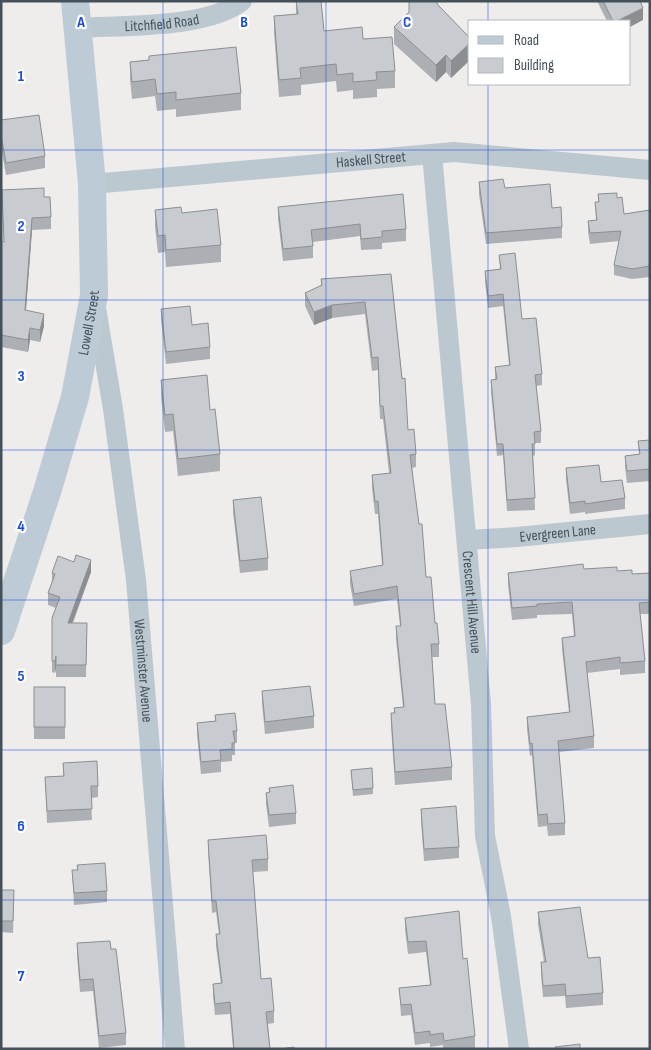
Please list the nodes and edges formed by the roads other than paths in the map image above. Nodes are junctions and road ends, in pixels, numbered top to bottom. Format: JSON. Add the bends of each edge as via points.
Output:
{"nodes":[{"id":1,"x":75,"y":1,"type":"edge"},
{"id":2,"x":242,"y":1,"type":"edge"},
{"id":3,"x":77,"y":28,"type":"junction"},
{"id":4,"x":432,"y":154,"type":"junction"},
{"id":5,"x":650,"y":170,"type":"edge"},
{"id":6,"x":92,"y":184,"type":"junction"},
{"id":7,"x":94,"y":296,"type":"junction"},
{"id":8,"x":650,"y":524,"type":"edge"},
{"id":9,"x":467,"y":540,"type":"junction"},
{"id":10,"x":1,"y":631,"type":"edge"},
{"id":11,"x":176,"y":1049,"type":"edge"},
{"id":12,"x":519,"y":1049,"type":"edge"}],
"edges":[{"from":1,"to":3,"type":"main road","name":"Lowell Street"},
{"from":2,"to":3,"type":"street","name":"Litchfield Road","via":[[223,12],[193,21]]},
{"from":3,"to":6,"type":"main road","name":"Lowell Street"},
{"from":4,"to":5,"type":"street","name":"Haskell Street","via":[[479,154]]},
{"from":4,"to":6,"type":"street","name":"Haskell Street"},
{"from":4,"to":9,"type":"street","name":"Crescent Hill Avenue"},
{"from":6,"to":7,"type":"main road","name":"Lowell Street"},
{"from":7,"to":10,"type":"main road","name":"Lowell Street","via":[[75,397]]},
{"from":7,"to":11,"type":"street","name":"Westminster Avenue","via":[[136,580]]},
{"from":8,"to":9,"type":"street","name":"Evergreen Lane"},
{"from":9,"to":12,"type":"street","name":"Crescent Hill Avenue","via":[[482,704],[485,836],[501,916]]}]}
